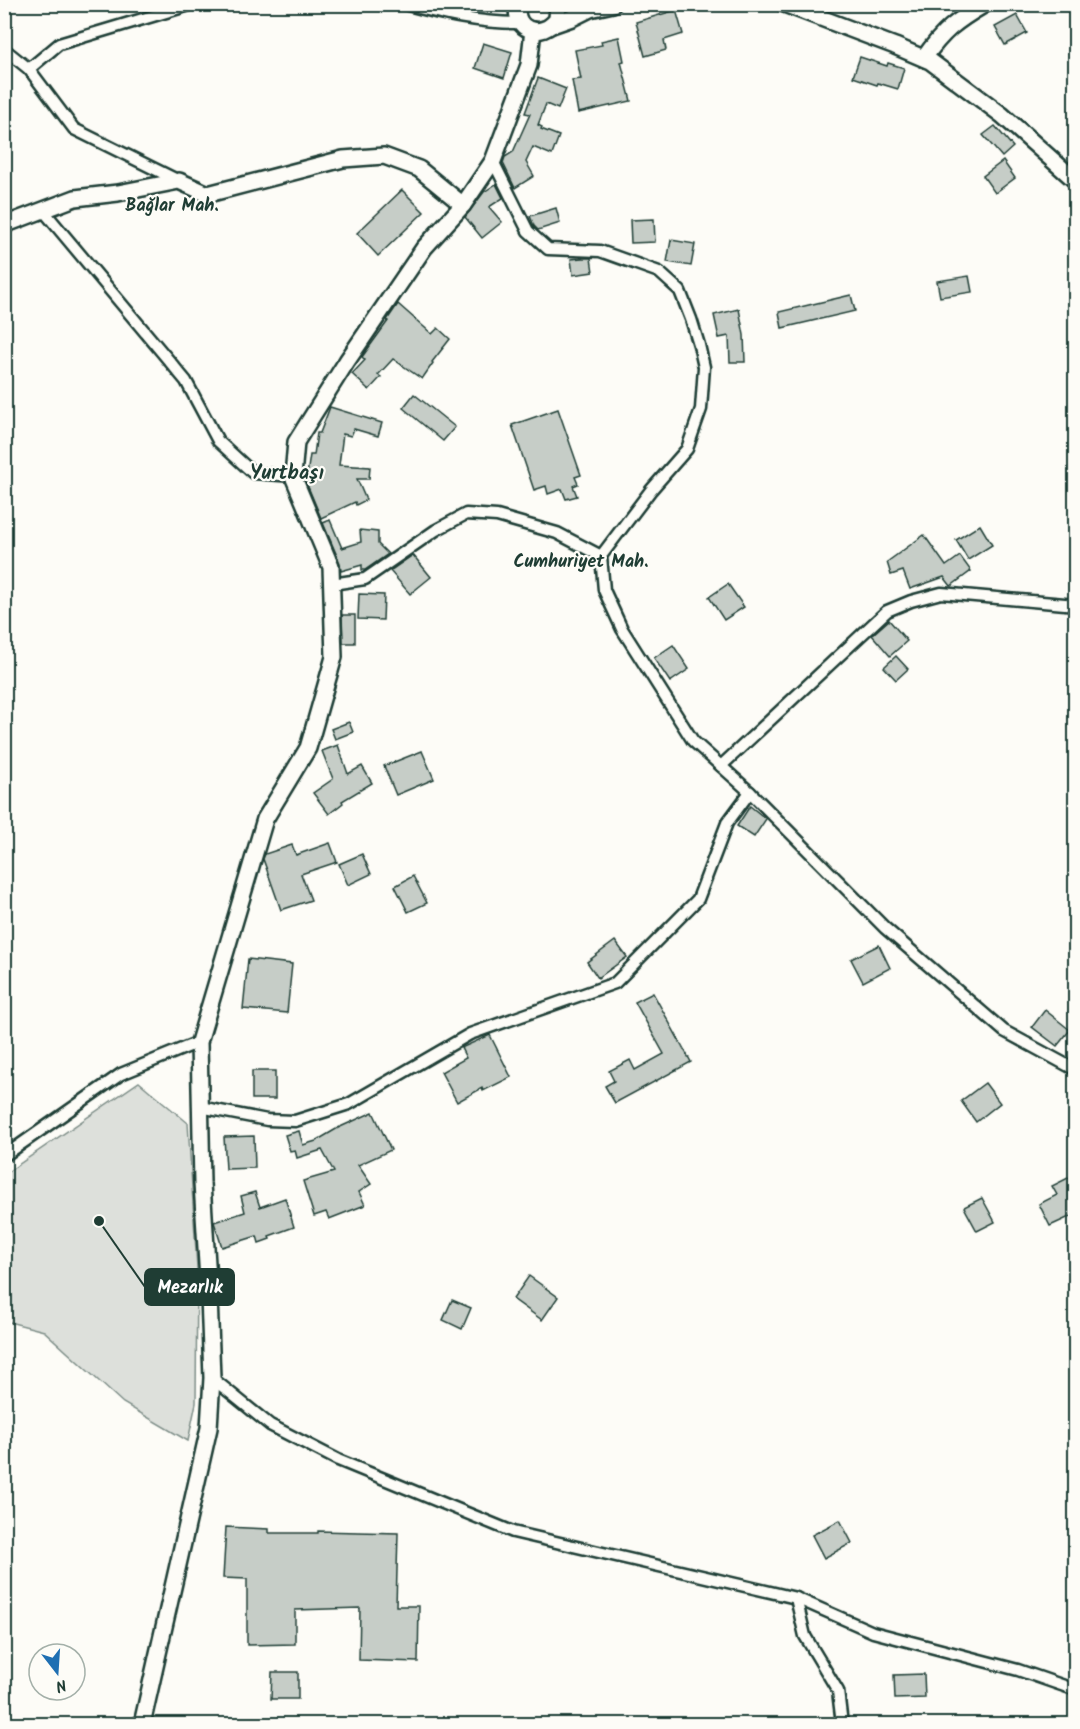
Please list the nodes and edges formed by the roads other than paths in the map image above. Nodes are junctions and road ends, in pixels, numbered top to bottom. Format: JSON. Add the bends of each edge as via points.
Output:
{"nodes":[{"id":1,"x":193,"y":4,"type":"edge"},
{"id":2,"x":404,"y":4,"type":"edge"},
{"id":3,"x":518,"y":4,"type":"edge"},
{"id":4,"x":558,"y":4,"type":"edge"},
{"id":5,"x":613,"y":4,"type":"edge"},
{"id":6,"x":784,"y":4,"type":"edge"},
{"id":7,"x":985,"y":4,"type":"edge"},
{"id":8,"x":583,"y":7,"type":"edge"},
{"id":9,"x":552,"y":25,"type":"junction"},
{"id":10,"x":527,"y":27,"type":"junction"},
{"id":11,"x":4,"y":49,"type":"edge"},
{"id":12,"x":924,"y":58,"type":"junction"},
{"id":13,"x":28,"y":69,"type":"junction"},
{"id":14,"x":493,"y":160,"type":"junction"},
{"id":15,"x":179,"y":181,"type":"junction"},
{"id":16,"x":1076,"y":182,"type":"edge"},
{"id":17,"x":463,"y":205,"type":"junction"},
{"id":18,"x":43,"y":210,"type":"junction"},
{"id":19,"x":4,"y":225,"type":"edge"},
{"id":20,"x":293,"y":476,"type":"junction"},
{"id":21,"x":601,"y":556,"type":"junction"},
{"id":22,"x":332,"y":584,"type":"junction"},
{"id":23,"x":1076,"y":604,"type":"edge"},
{"id":24,"x":721,"y":766,"type":"junction"},
{"id":25,"x":750,"y":792,"type":"junction"},
{"id":26,"x":199,"y":1042,"type":"junction"},
{"id":27,"x":1076,"y":1070,"type":"edge"},
{"id":28,"x":200,"y":1107,"type":"junction"},
{"id":29,"x":4,"y":1156,"type":"edge"},
{"id":30,"x":212,"y":1378,"type":"junction"},
{"id":31,"x":796,"y":1598,"type":"junction"},
{"id":32,"x":1076,"y":1690,"type":"edge"},
{"id":33,"x":142,"y":1725,"type":"edge"},
{"id":34,"x":842,"y":1725,"type":"edge"}],
"edges":[{"from":1,"to":13,"type":"street","via":[[59,44]]},
{"from":2,"to":10,"type":"street","via":[[460,19]]},
{"from":3,"to":10,"type":"street","via":[[518,17]]},
{"from":4,"to":9,"type":"street","via":[[557,19]]},
{"from":5,"to":8,"type":"street"},
{"from":6,"to":12,"type":"street"},
{"from":7,"to":12,"type":"street","via":[[954,22]]},
{"from":8,"to":9,"type":"street","via":[[572,18]]},
{"from":9,"to":10,"type":"street","via":[[540,31]]},
{"from":10,"to":14,"type":"street","via":[[529,65]]},
{"from":11,"to":13,"type":"street"},
{"from":12,"to":16,"type":"street","via":[[1002,115]]},
{"from":13,"to":15,"type":"street","via":[[75,129]]},
{"from":14,"to":17,"type":"street"},
{"from":14,"to":21,"type":"street","via":[[528,231],[548,249],[600,251],[659,272],[680,291],[692,319],[704,367],[701,409],[687,449]]},
{"from":15,"to":17,"type":"street","via":[[208,194],[343,159],[384,156],[419,170]]},
{"from":15,"to":18,"type":"street","via":[[75,198]]},
{"from":17,"to":20,"type":"street","via":[[424,248],[296,442]]},
{"from":18,"to":19,"type":"street"},
{"from":18,"to":20,"type":"street","via":[[186,381],[218,441],[253,473]]},
{"from":20,"to":22,"type":"street","via":[[332,567]]},
{"from":21,"to":22,"type":"street","via":[[556,533],[497,516],[466,514],[365,579]]},
{"from":21,"to":24,"type":"street","via":[[604,590],[622,629],[693,741]]},
{"from":22,"to":26,"type":"street","via":[[334,657],[308,748],[265,819]]},
{"from":23,"to":24,"type":"street","via":[[941,593],[887,611]]},
{"from":24,"to":25,"type":"street"},
{"from":25,"to":27,"type":"street","via":[[885,928],[1004,1031]]},
{"from":25,"to":28,"type":"street","via":[[727,823],[698,899],[615,983],[470,1034],[349,1104],[295,1121],[267,1120]]},
{"from":26,"to":28,"type":"street"},
{"from":26,"to":29,"type":"street","via":[[121,1074]]},
{"from":28,"to":30,"type":"street"},
{"from":30,"to":31,"type":"street","via":[[270,1425],[338,1460],[513,1532]]},
{"from":30,"to":33,"type":"street","via":[[209,1428]]},
{"from":31,"to":32,"type":"street","via":[[873,1632],[1018,1670]]},
{"from":31,"to":34,"type":"street","via":[[805,1636],[838,1691]]}]}
